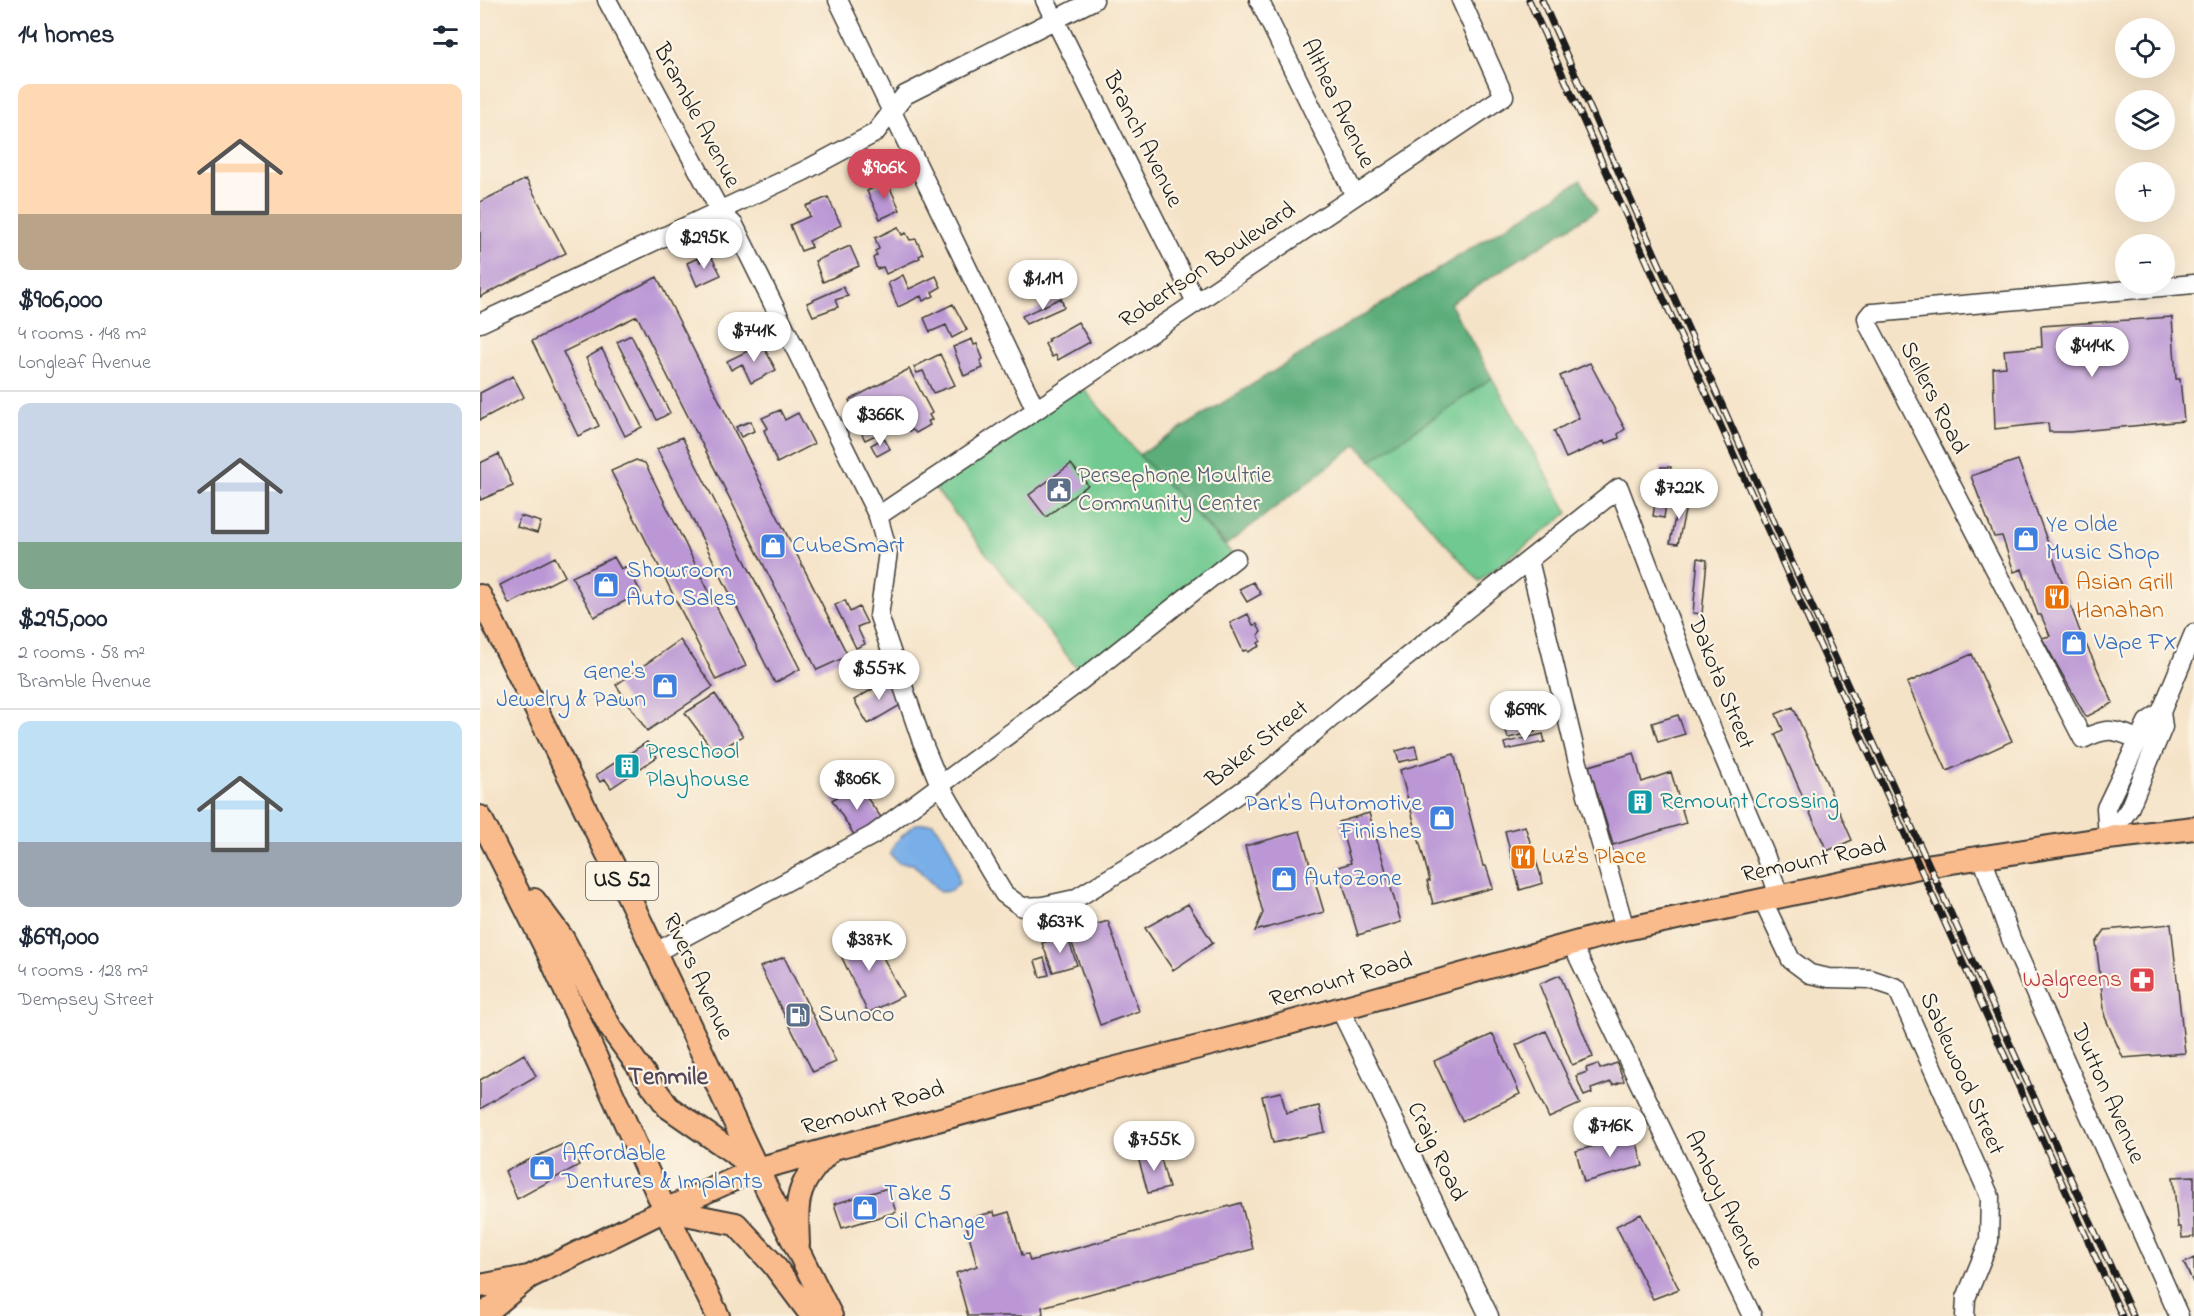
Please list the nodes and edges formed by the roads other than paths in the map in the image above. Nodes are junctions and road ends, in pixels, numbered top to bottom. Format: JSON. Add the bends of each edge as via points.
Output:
{"nodes":[{"id":1,"x":607,"y":0,"type":"edge"},
{"id":2,"x":838,"y":0,"type":"edge"},
{"id":3,"x":1045,"y":0,"type":"edge"},
{"id":4,"x":1094,"y":0,"type":"edge"},
{"id":5,"x":1259,"y":0,"type":"edge"},
{"id":6,"x":1461,"y":0,"type":"edge"},
{"id":7,"x":1055,"y":20,"type":"junction"},
{"id":8,"x":892,"y":110,"type":"junction"},
{"id":9,"x":1355,"y":196,"type":"junction"},
{"id":10,"x":720,"y":211,"type":"junction"},
{"id":11,"x":2194,"y":284,"type":"edge"},
{"id":12,"x":1196,"y":302,"type":"junction"},
{"id":13,"x":480,"y":323,"type":"edge"},
{"id":14,"x":1036,"y":410,"type":"junction"},
{"id":15,"x":1619,"y":488,"type":"joint"},
{"id":16,"x":878,"y":516,"type":"junction"},
{"id":17,"x":1236,"y":558,"type":"dead end"},
{"id":18,"x":1529,"y":560,"type":"junction"},
{"id":19,"x":480,"y":596,"type":"edge"},
{"id":20,"x":2194,"y":633,"type":"edge"},
{"id":21,"x":2161,"y":712,"type":"junction"},
{"id":22,"x":2139,"y":740,"type":"junction"},
{"id":23,"x":940,"y":785,"type":"junction"},
{"id":24,"x":480,"y":817,"type":"edge"},
{"id":25,"x":2194,"y":828,"type":"edge"},
{"id":26,"x":2108,"y":838,"type":"junction"},
{"id":27,"x":498,"y":851,"type":"junction"},
{"id":28,"x":1982,"y":857,"type":"junction"},
{"id":29,"x":1770,"y":897,"type":"junction"},
{"id":30,"x":1625,"y":929,"type":"junction"},
{"id":31,"x":1572,"y":944,"type":"junction"},
{"id":32,"x":656,"y":952,"type":"junction"},
{"id":33,"x":1340,"y":1009,"type":"junction"},
{"id":34,"x":832,"y":1149,"type":"junction"},
{"id":35,"x":757,"y":1169,"type":"junction"},
{"id":36,"x":665,"y":1210,"type":"junction"},
{"id":37,"x":799,"y":1251,"type":"junction"},
{"id":38,"x":529,"y":1277,"type":"junction"},
{"id":39,"x":480,"y":1286,"type":"edge"},
{"id":40,"x":482,"y":1316,"type":"edge"},
{"id":41,"x":718,"y":1316,"type":"edge"},
{"id":42,"x":812,"y":1316,"type":"edge"},
{"id":43,"x":831,"y":1316,"type":"edge"},
{"id":44,"x":1489,"y":1316,"type":"edge"},
{"id":45,"x":1752,"y":1316,"type":"edge"},
{"id":46,"x":1965,"y":1316,"type":"edge"},
{"id":47,"x":2179,"y":1316,"type":"edge"}],
"edges":[{"from":1,"to":10,"type":"street","name":"Bramble Avenue"},
{"from":2,"to":8,"type":"street"},
{"from":3,"to":7,"type":"street","name":"Branch Avenue"},
{"from":4,"to":7,"type":"street"},
{"from":5,"to":9,"type":"street","name":"Althea Avenue"},
{"from":6,"to":9,"type":"street","name":"Robertson Boulevard","via":[[1504,96]]},
{"from":7,"to":8,"type":"street","via":[[905,95]]},
{"from":7,"to":12,"type":"street","name":"Branch Avenue"},
{"from":8,"to":10,"type":"street","via":[[875,133]]},
{"from":8,"to":14,"type":"street"},
{"from":9,"to":12,"type":"street","name":"Robertson Boulevard"},
{"from":10,"to":13,"type":"street"},
{"from":10,"to":16,"type":"street","name":"Bramble Avenue","via":[[734,225]]},
{"from":11,"to":22,"type":"street","name":"Sellers Road","via":[[1871,313],[1867,318],[2083,739],[2110,729]]},
{"from":12,"to":14,"type":"street","name":"Robertson Boulevard"},
{"from":14,"to":16,"type":"street","name":"Robertson Boulevard"},
{"from":15,"to":18,"type":"street","name":"Baker Street"},
{"from":15,"to":29,"type":"street","name":"Dakota Street","via":[[1706,716],[1764,852]]},
{"from":16,"to":23,"type":"street","name":"Bramble Avenue","via":[[888,552],[879,616]]},
{"from":17,"to":23,"type":"street"},
{"from":18,"to":23,"type":"street","name":"Baker Street","via":[[1260,778],[1163,847],[1075,899],[1022,907],[1004,894]]},
{"from":18,"to":30,"type":"street","via":[[1578,763]]},
{"from":19,"to":32,"type":"main road","name":"Rivers Avenue","number":"US 52"},
{"from":20,"to":21,"type":"street"},
{"from":21,"to":22,"type":"street","via":[[2147,722]]},
{"from":21,"to":26,"type":"street","via":[[2163,728],[2129,809]]},
{"from":22,"to":26,"type":"street","via":[[2106,808]]},
{"from":23,"to":32,"type":"street","via":[[873,835]]},
{"from":24,"to":27,"type":"main road"},
{"from":25,"to":26,"type":"main road","name":"Remount Road"},
{"from":26,"to":28,"type":"main road","name":"Remount Road"},
{"from":27,"to":35,"type":"main road","via":[[563,939],[610,1027],[668,1107]]},
{"from":27,"to":36,"type":"main road"},
{"from":28,"to":29,"type":"main road","name":"Remount Road"},
{"from":28,"to":47,"type":"street","name":"Dutton Avenue","via":[[2011,939]]},
{"from":29,"to":30,"type":"main road","name":"Remount Road"},
{"from":29,"to":46,"type":"street","name":"Sablewood Street","via":[[1791,960],[1810,974],[1870,979],[1897,988],[1990,1197],[1989,1241],[1966,1298]]},
{"from":30,"to":31,"type":"main road","name":"Remount Road"},
{"from":31,"to":33,"type":"main road","name":"Remount Road"},
{"from":31,"to":45,"type":"street","name":"Amboy Avenue"},
{"from":32,"to":35,"type":"main road","name":"Rivers Avenue","number":"US 52"},
{"from":33,"to":34,"type":"main road","name":"Remount Road","via":[[1085,1076],[1044,1091]]},
{"from":33,"to":44,"type":"street","name":"Craig Road"},
{"from":34,"to":35,"type":"main road","name":"Remount Road"},
{"from":34,"to":37,"type":"main road","via":[[813,1168],[800,1193]]},
{"from":35,"to":36,"type":"main road","name":"Remount Road"},
{"from":35,"to":37,"type":"main road","name":"Rivers Avenue","number":"US 52"},
{"from":36,"to":38,"type":"main road","name":"Remount Road"},
{"from":36,"to":41,"type":"main road"},
{"from":36,"to":42,"type":"main road","via":[[736,1224],[773,1264]]},
{"from":37,"to":43,"type":"main road","name":"Rivers Avenue","number":"US 52"},
{"from":38,"to":39,"type":"main road","name":"Remount Road"},
{"from":38,"to":40,"type":"main road","name":"Remount Road"}]}
